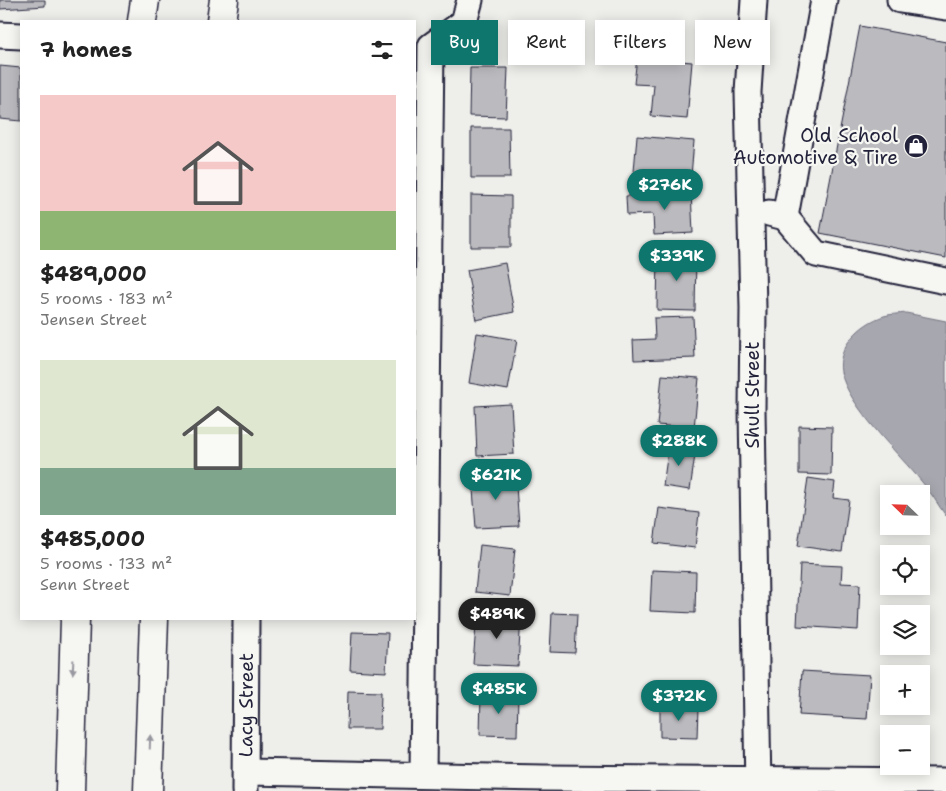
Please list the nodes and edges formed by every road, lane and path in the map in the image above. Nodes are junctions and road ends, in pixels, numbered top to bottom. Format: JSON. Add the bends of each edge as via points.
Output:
{"nodes":[{"id":1,"x":145,"y":0,"type":"edge"},
{"id":2,"x":224,"y":0,"type":"edge"},
{"id":3,"x":470,"y":0,"type":"edge"},
{"id":4,"x":754,"y":0,"type":"edge"},
{"id":5,"x":824,"y":0,"type":"edge"},
{"id":6,"x":900,"y":0,"type":"edge"},
{"id":7,"x":946,"y":7,"type":"edge"},
{"id":8,"x":142,"y":20,"type":"edge"},
{"id":9,"x":221,"y":20,"type":"edge"},
{"id":10,"x":0,"y":35,"type":"edge"},
{"id":11,"x":20,"y":36,"type":"edge"},
{"id":12,"x":423,"y":46,"type":"edge"},
{"id":13,"x":750,"y":208,"type":"junction"},
{"id":14,"x":784,"y":217,"type":"junction"},
{"id":15,"x":946,"y":281,"type":"edge"},
{"id":16,"x":75,"y":620,"type":"edge"},
{"id":17,"x":154,"y":620,"type":"edge"},
{"id":18,"x":246,"y":620,"type":"edge"},
{"id":19,"x":423,"y":775,"type":"junction"},
{"id":20,"x":246,"y":781,"type":"edge"},
{"id":21,"x":946,"y":781,"type":"edge"},
{"id":22,"x":758,"y":785,"type":"edge"},
{"id":23,"x":70,"y":791,"type":"edge"},
{"id":24,"x":148,"y":791,"type":"edge"}],
"edges":[{"from":1,"to":8,"type":"highway"},
{"from":2,"to":9,"type":"highway"},
{"from":3,"to":12,"type":"street","via":[[464,22]]},
{"from":4,"to":13,"type":"street","name":"Shull Street","via":[[748,92]]},
{"from":5,"to":14,"type":"street"},
{"from":6,"to":7,"type":"street"},
{"from":10,"to":11,"type":"street"},
{"from":12,"to":19,"type":"street"},
{"from":13,"to":14,"type":"street"},
{"from":13,"to":22,"type":"street","name":"Shull Street"},
{"from":14,"to":15,"type":"street","via":[[816,254]]},
{"from":16,"to":23,"type":"highway","one_way":true},
{"from":24,"to":17,"type":"highway","one_way":true},
{"from":18,"to":20,"type":"street","name":"Lacy Street"},
{"from":19,"to":20,"type":"street"},
{"from":19,"to":22,"type":"street"},
{"from":21,"to":22,"type":"street"}]}
